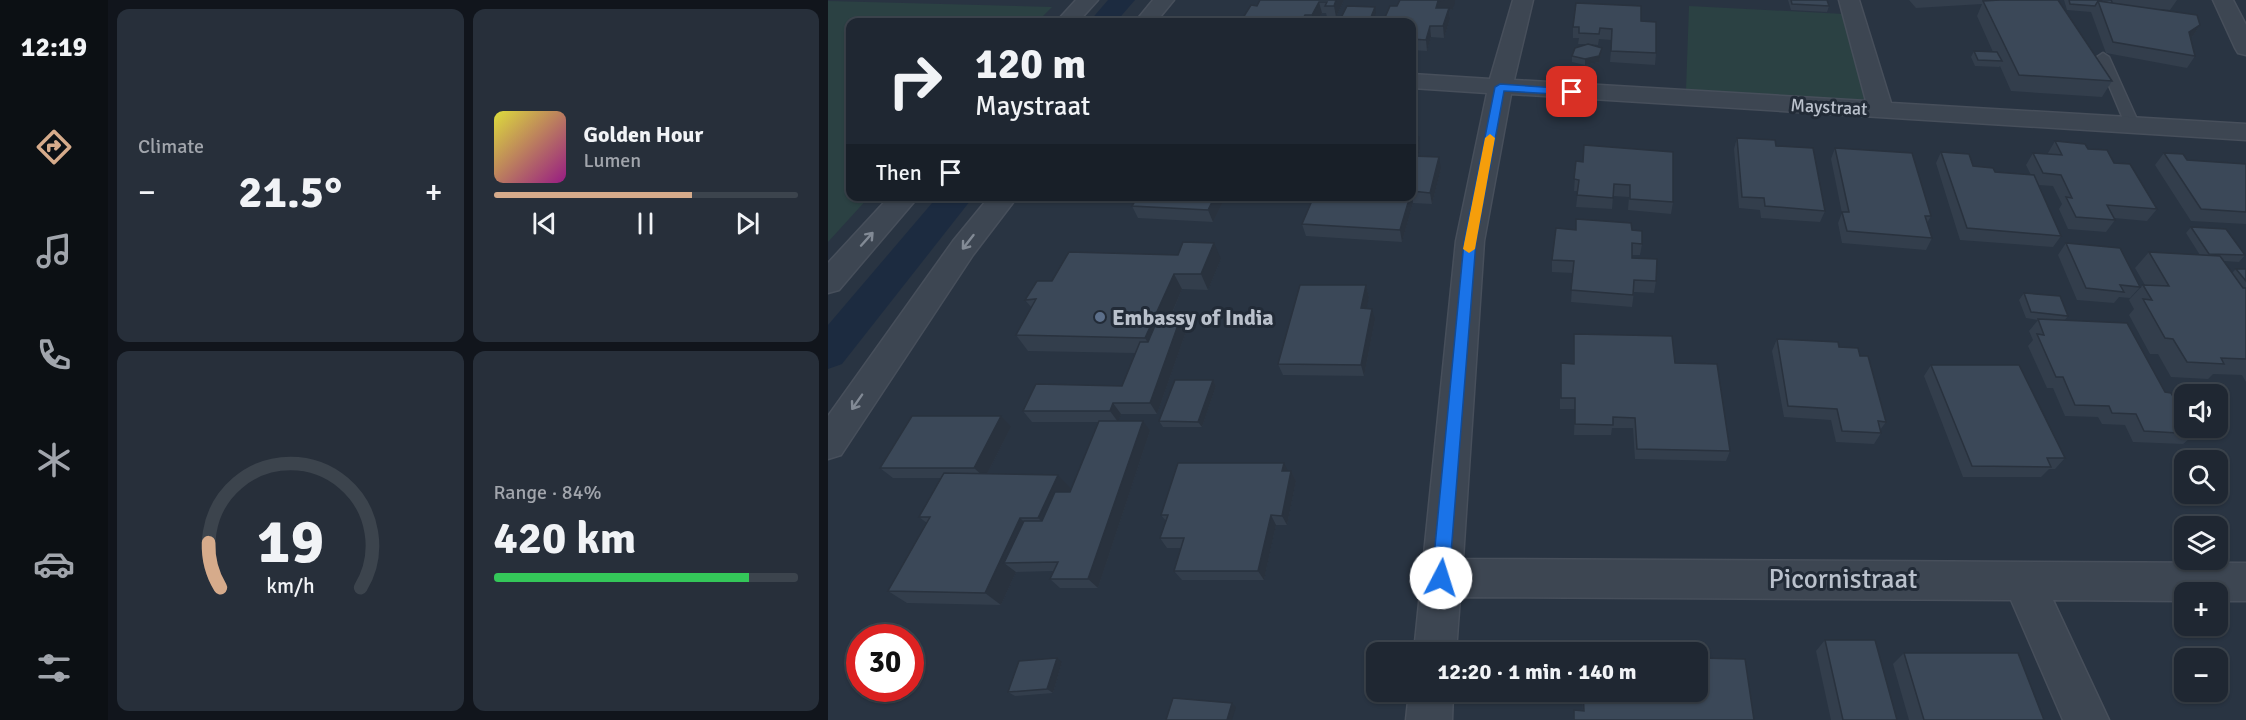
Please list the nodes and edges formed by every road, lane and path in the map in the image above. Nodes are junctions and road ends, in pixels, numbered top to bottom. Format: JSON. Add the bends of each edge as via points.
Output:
{"nodes":[{"id":1,"x":1088,"y":0,"type":"edge"},
{"id":2,"x":1164,"y":0,"type":"edge"},
{"id":3,"x":1523,"y":0,"type":"edge"},
{"id":4,"x":1849,"y":0,"type":"edge"},
{"id":5,"x":2223,"y":0,"type":"edge"},
{"id":6,"x":1070,"y":18,"type":"edge"},
{"id":7,"x":1148,"y":18,"type":"edge"},
{"id":8,"x":2246,"y":48,"type":"edge"},
{"id":9,"x":2103,"y":57,"type":"dead end"},
{"id":10,"x":1416,"y":81,"type":"edge"},
{"id":11,"x":1500,"y":87,"type":"junction"},
{"id":12,"x":1881,"y":110,"type":"junction"},
{"id":13,"x":2133,"y":126,"type":"junction"},
{"id":14,"x":2246,"y":132,"type":"edge"},
{"id":15,"x":901,"y":201,"type":"edge"},
{"id":16,"x":1001,"y":201,"type":"edge"},
{"id":17,"x":828,"y":282,"type":"edge"},
{"id":18,"x":828,"y":444,"type":"edge"},
{"id":19,"x":1441,"y":578,"type":"junction"},
{"id":20,"x":2023,"y":580,"type":"junction"},
{"id":21,"x":2246,"y":582,"type":"edge"},
{"id":22,"x":1436,"y":642,"type":"edge"},
{"id":23,"x":1430,"y":702,"type":"edge"},
{"id":24,"x":1429,"y":720,"type":"edge"},
{"id":25,"x":2086,"y":720,"type":"edge"}],
"edges":[{"from":1,"to":6,"type":"street"},
{"from":2,"to":7,"type":"street"},
{"from":3,"to":11,"type":"street"},
{"from":4,"to":12,"type":"street"},
{"from":5,"to":8,"type":"street"},
{"from":9,"to":13,"type":"lane"},
{"from":10,"to":11,"type":"street","name":"Maystraat"},
{"from":11,"to":12,"type":"street","name":"Maystraat"},
{"from":11,"to":19,"type":"street","via":[[1470,242]]},
{"from":12,"to":13,"type":"street","name":"Maystraat"},
{"from":13,"to":14,"type":"street","name":"Maystraat"},
{"from":17,"to":15,"type":"street","one_way":true},
{"from":16,"to":18,"type":"street","one_way":true,"via":[[963,248]]},
{"from":19,"to":20,"type":"street","name":"Picornistraat"},
{"from":19,"to":22,"type":"street"},
{"from":20,"to":21,"type":"street","name":"Picornistraat"},
{"from":20,"to":25,"type":"street"},
{"from":23,"to":24,"type":"street"}]}
